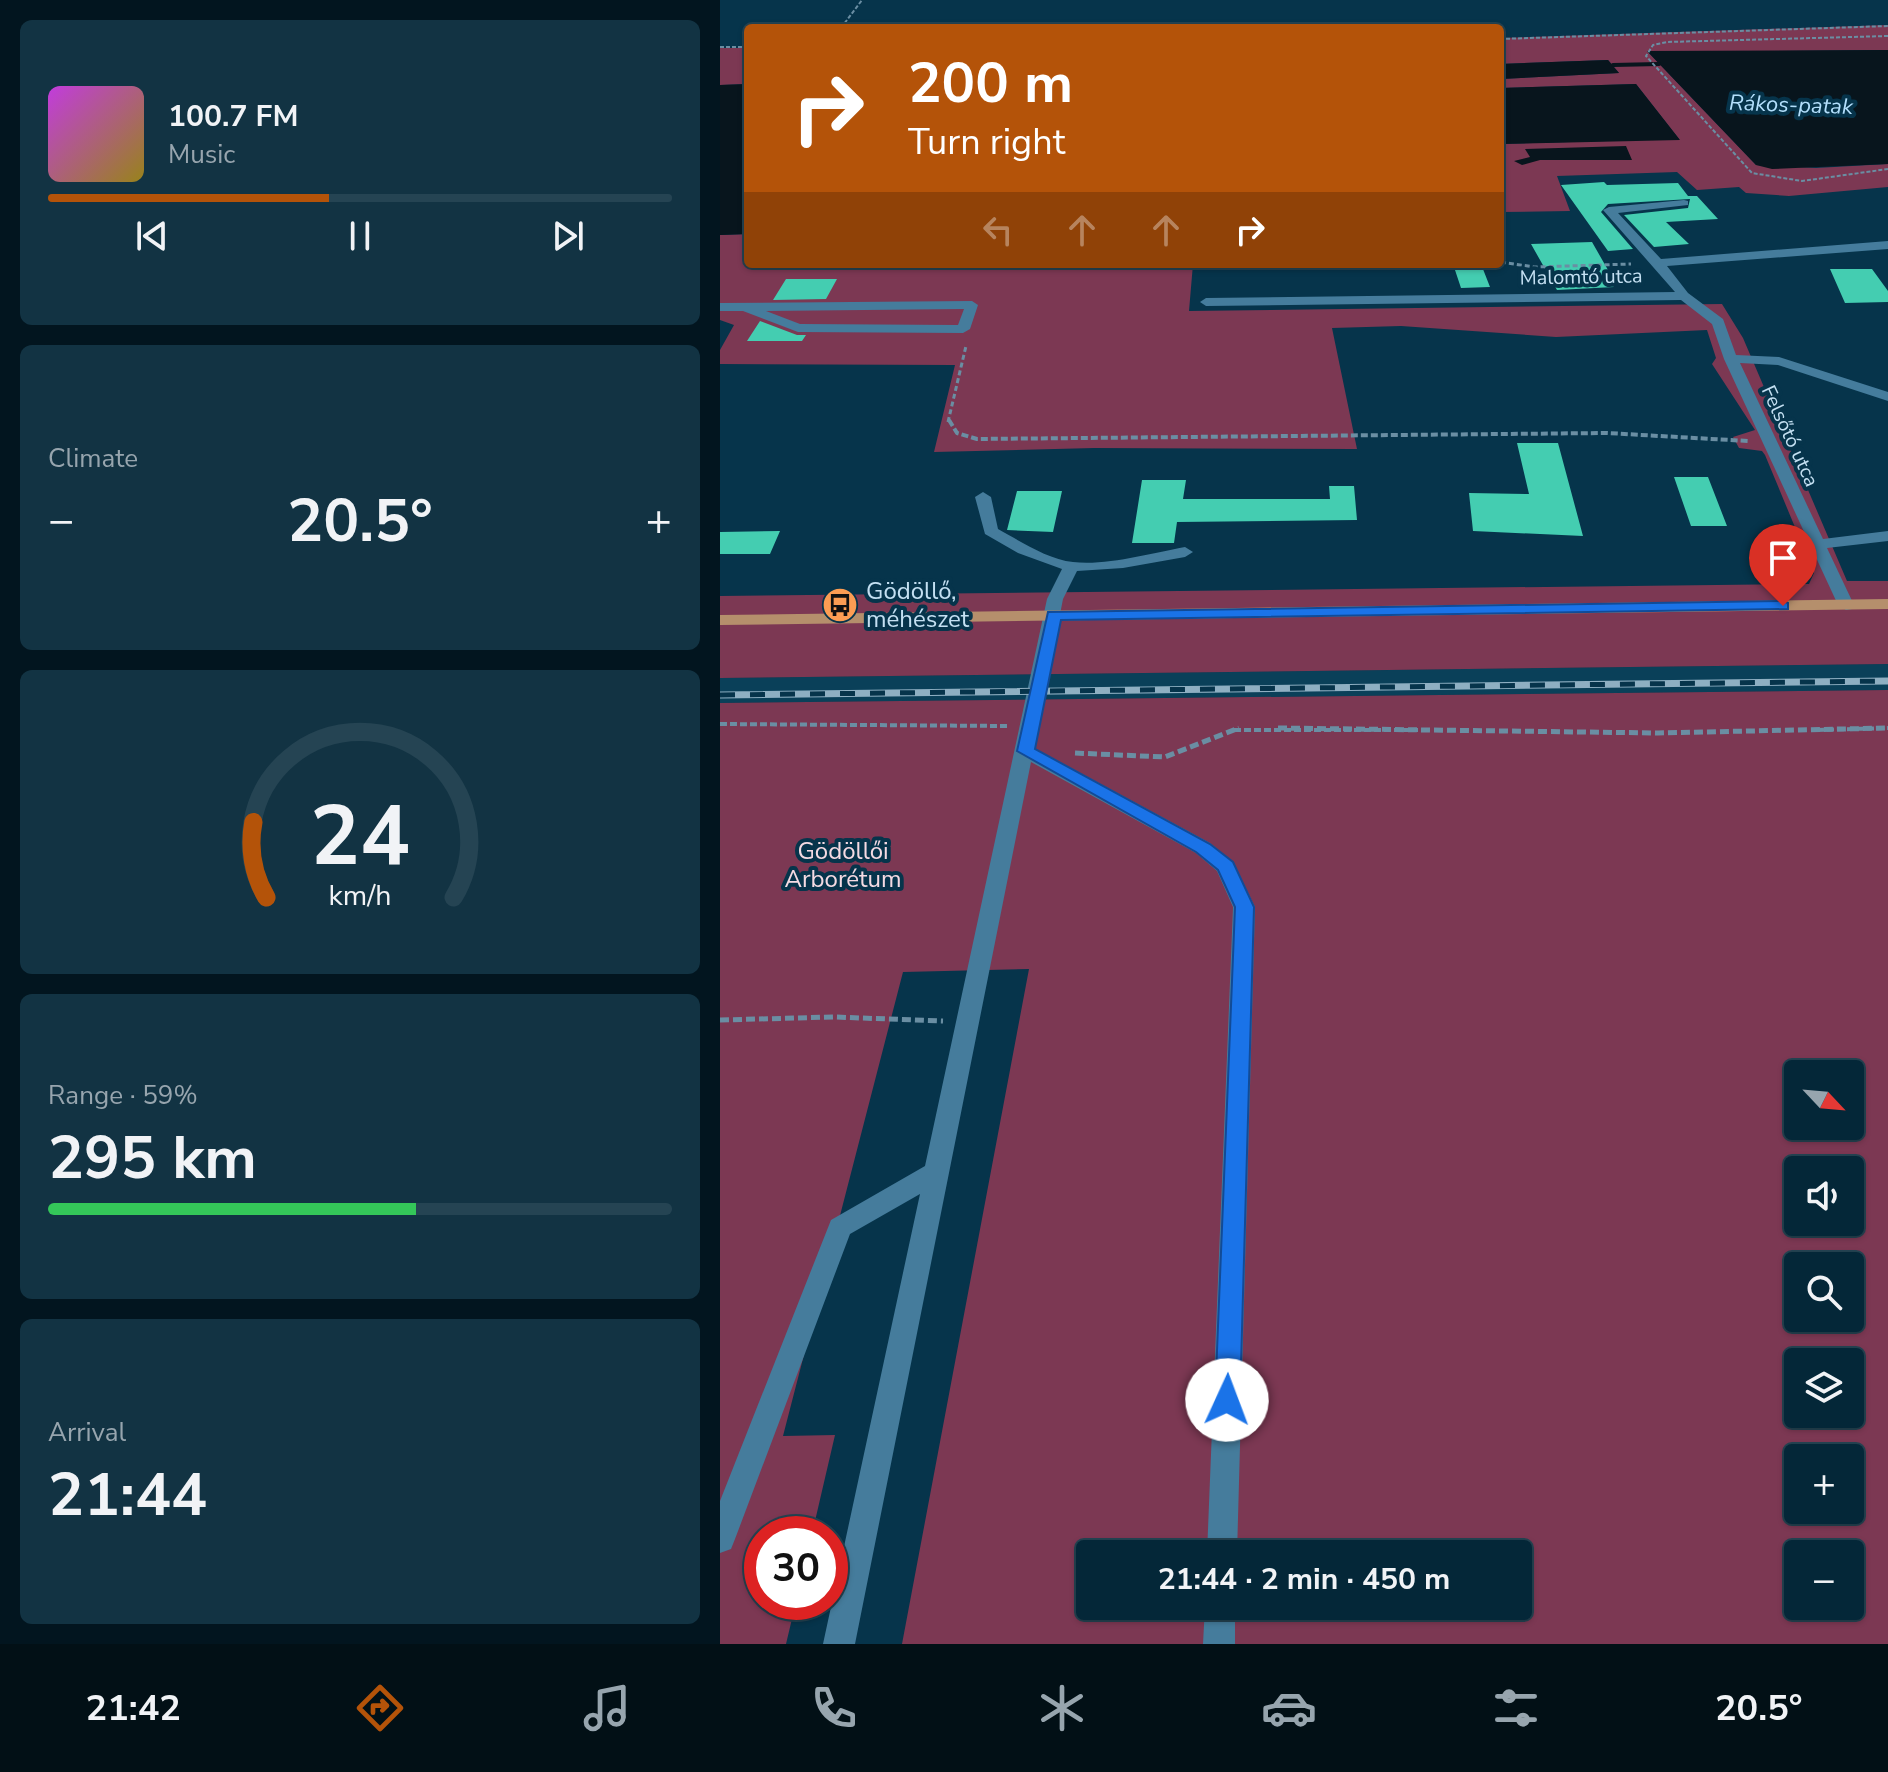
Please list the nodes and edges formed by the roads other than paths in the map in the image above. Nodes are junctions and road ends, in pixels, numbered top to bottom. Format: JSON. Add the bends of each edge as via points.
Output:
{"nodes":[{"id":1,"x":1684,"y":203,"type":"dead end"},
{"id":2,"x":1888,"y":245,"type":"edge"},
{"id":3,"x":1658,"y":263,"type":"junction"},
{"id":4,"x":1684,"y":296,"type":"junction"},
{"id":5,"x":1206,"y":302,"type":"dead end"},
{"id":6,"x":720,"y":307,"type":"edge"},
{"id":7,"x":745,"y":307,"type":"junction"},
{"id":8,"x":1731,"y":359,"type":"junction"},
{"id":9,"x":1888,"y":397,"type":"edge"},
{"id":10,"x":983,"y":497,"type":"dead end"},
{"id":11,"x":1888,"y":536,"type":"edge"},
{"id":12,"x":1819,"y":544,"type":"junction"},
{"id":13,"x":1185,"y":552,"type":"dead end"},
{"id":14,"x":1071,"y":567,"type":"junction"},
{"id":15,"x":1888,"y":604,"type":"edge"},
{"id":16,"x":1846,"y":605,"type":"junction"},
{"id":17,"x":1054,"y":616,"type":"junction"},
{"id":18,"x":720,"y":620,"type":"edge"},
{"id":19,"x":1026,"y":751,"type":"junction"},
{"id":20,"x":938,"y":1171,"type":"junction"},
{"id":21,"x":720,"y":1539,"type":"edge"},
{"id":22,"x":1222,"y":1540,"type":"edge"},
{"id":23,"x":1220,"y":1620,"type":"edge"},
{"id":24,"x":839,"y":1644,"type":"edge"},
{"id":25,"x":1219,"y":1644,"type":"edge"}],
"edges":[{"from":1,"to":3,"type":"street","via":[[1609,210]]},
{"from":2,"to":3,"type":"street","name":"Malomtó utca"},
{"from":3,"to":4,"type":"street","name":"Malomtó utca"},
{"from":4,"to":5,"type":"street","name":"Malomtó utca"},
{"from":4,"to":8,"type":"street","name":"Felsőtó utca","via":[[1718,322]]},
{"from":6,"to":7,"type":"street"},
{"from":7,"to":7,"type":"street","via":[[972,305],[963,329],[798,328]]},
{"from":8,"to":9,"type":"street","via":[[1779,361]]},
{"from":8,"to":12,"type":"street","name":"Felsőtó utca"},
{"from":10,"to":14,"type":"street","via":[[991,531]]},
{"from":11,"to":12,"type":"street"},
{"from":12,"to":16,"type":"street","name":"Felsőtó utca"},
{"from":13,"to":14,"type":"street"},
{"from":14,"to":17,"type":"street","via":[[1058,591]]},
{"from":15,"to":16,"type":"main road"},
{"from":16,"to":17,"type":"main road"},
{"from":17,"to":18,"type":"main road"},
{"from":17,"to":19,"type":"street"},
{"from":19,"to":20,"type":"street"},
{"from":19,"to":22,"type":"street","via":[[1203,848],[1226,867],[1244,907]]},
{"from":20,"to":21,"type":"street","via":[[840,1227]]},
{"from":20,"to":24,"type":"street"},
{"from":23,"to":25,"type":"street"}]}
